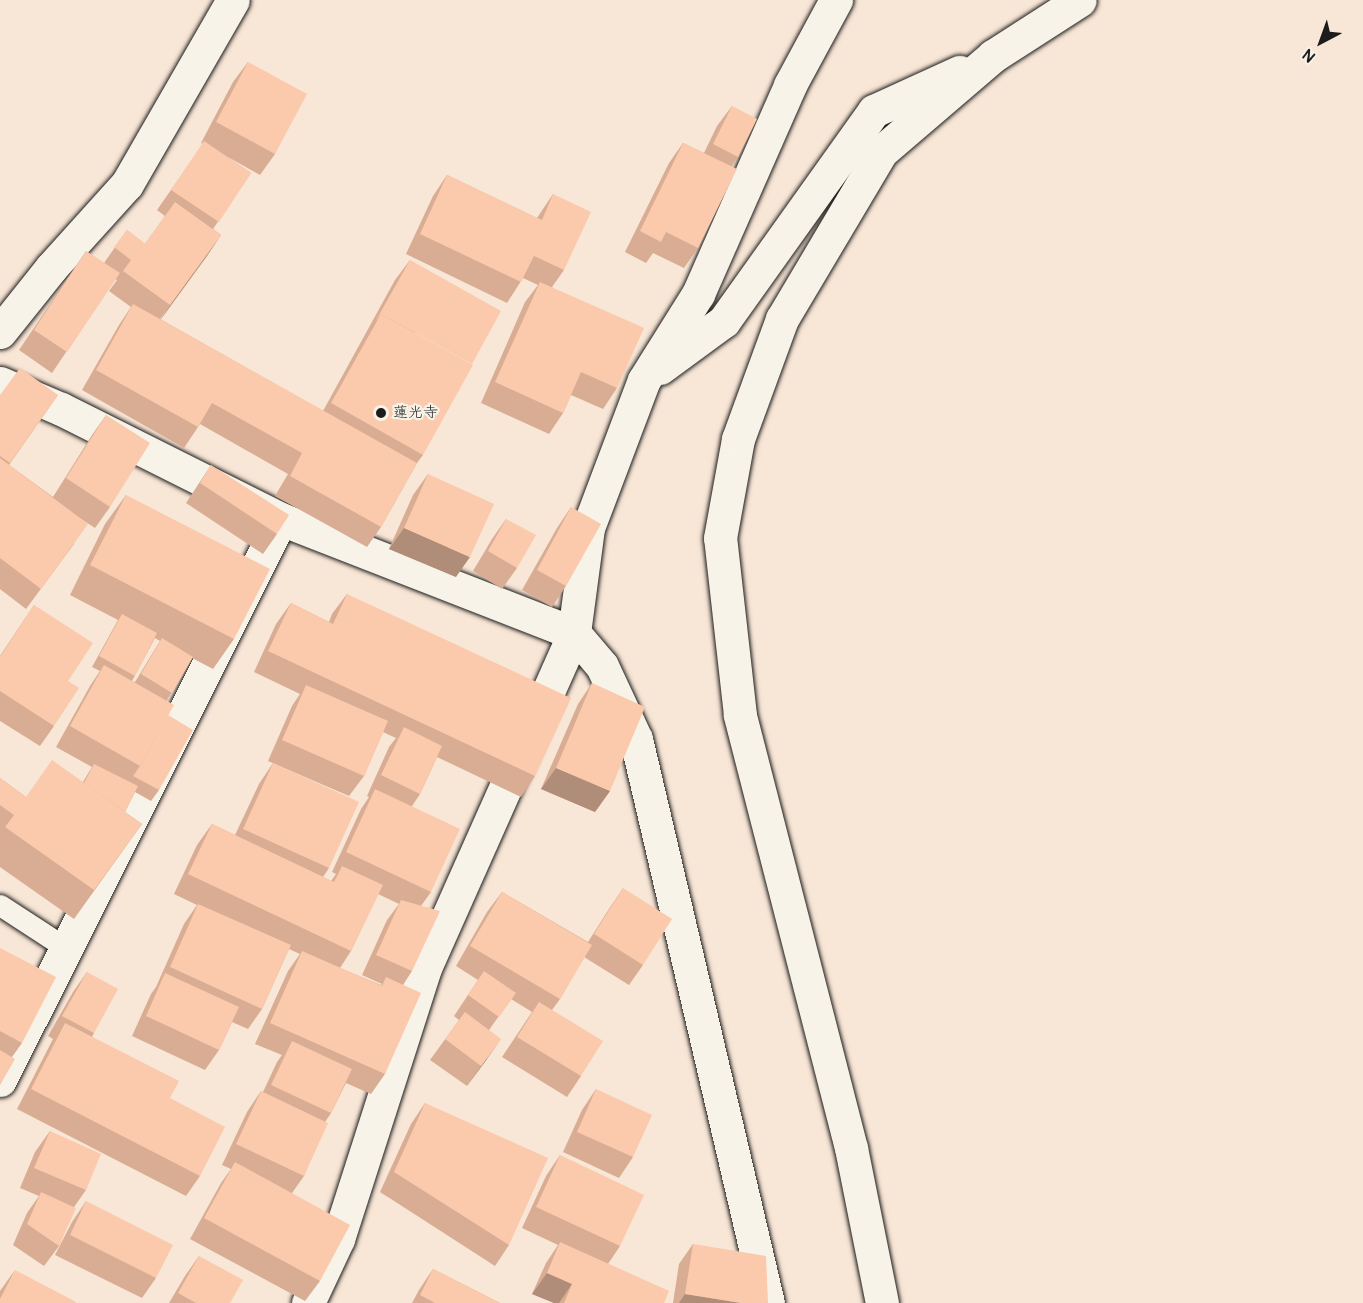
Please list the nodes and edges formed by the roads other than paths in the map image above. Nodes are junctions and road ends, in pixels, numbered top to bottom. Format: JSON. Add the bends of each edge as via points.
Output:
{"nodes":[{"id":1,"x":232,"y":0,"type":"edge"},
{"id":2,"x":836,"y":0,"type":"edge"},
{"id":3,"x":1080,"y":0,"type":"edge"},
{"id":4,"x":993,"y":56,"type":"junction"},
{"id":5,"x":0,"y":332,"type":"edge"},
{"id":6,"x":644,"y":380,"type":"junction"},
{"id":7,"x":0,"y":383,"type":"edge"},
{"id":8,"x":282,"y":519,"type":"junction"},
{"id":9,"x":574,"y":633,"type":"junction"},
{"id":10,"x":0,"y":905,"type":"edge"},
{"id":11,"x":66,"y":948,"type":"junction"},
{"id":12,"x":0,"y":1080,"type":"edge"},
{"id":13,"x":308,"y":1303,"type":"edge"},
{"id":14,"x":768,"y":1303,"type":"edge"},
{"id":15,"x":882,"y":1303,"type":"edge"}],
"edges":[{"from":1,"to":5,"type":"street","via":[[127,184]]},
{"from":2,"to":6,"type":"street","via":[[790,85],[698,294]]},
{"from":3,"to":4,"type":"street"},
{"from":4,"to":6,"type":"street","via":[[874,111],[724,321]]},
{"from":4,"to":15,"type":"street","via":[[881,152],[782,319],[738,439],[720,538],[740,715],[851,1148]]},
{"from":6,"to":9,"type":"street","via":[[588,528]]},
{"from":7,"to":8,"type":"street","via":[[61,409]]},
{"from":8,"to":9,"type":"street"},
{"from":8,"to":11,"type":"street"},
{"from":9,"to":13,"type":"street","via":[[425,968],[338,1239]]},
{"from":9,"to":14,"type":"street","via":[[602,666],[636,739]]},
{"from":10,"to":11,"type":"lane"},
{"from":11,"to":12,"type":"street"}]}
